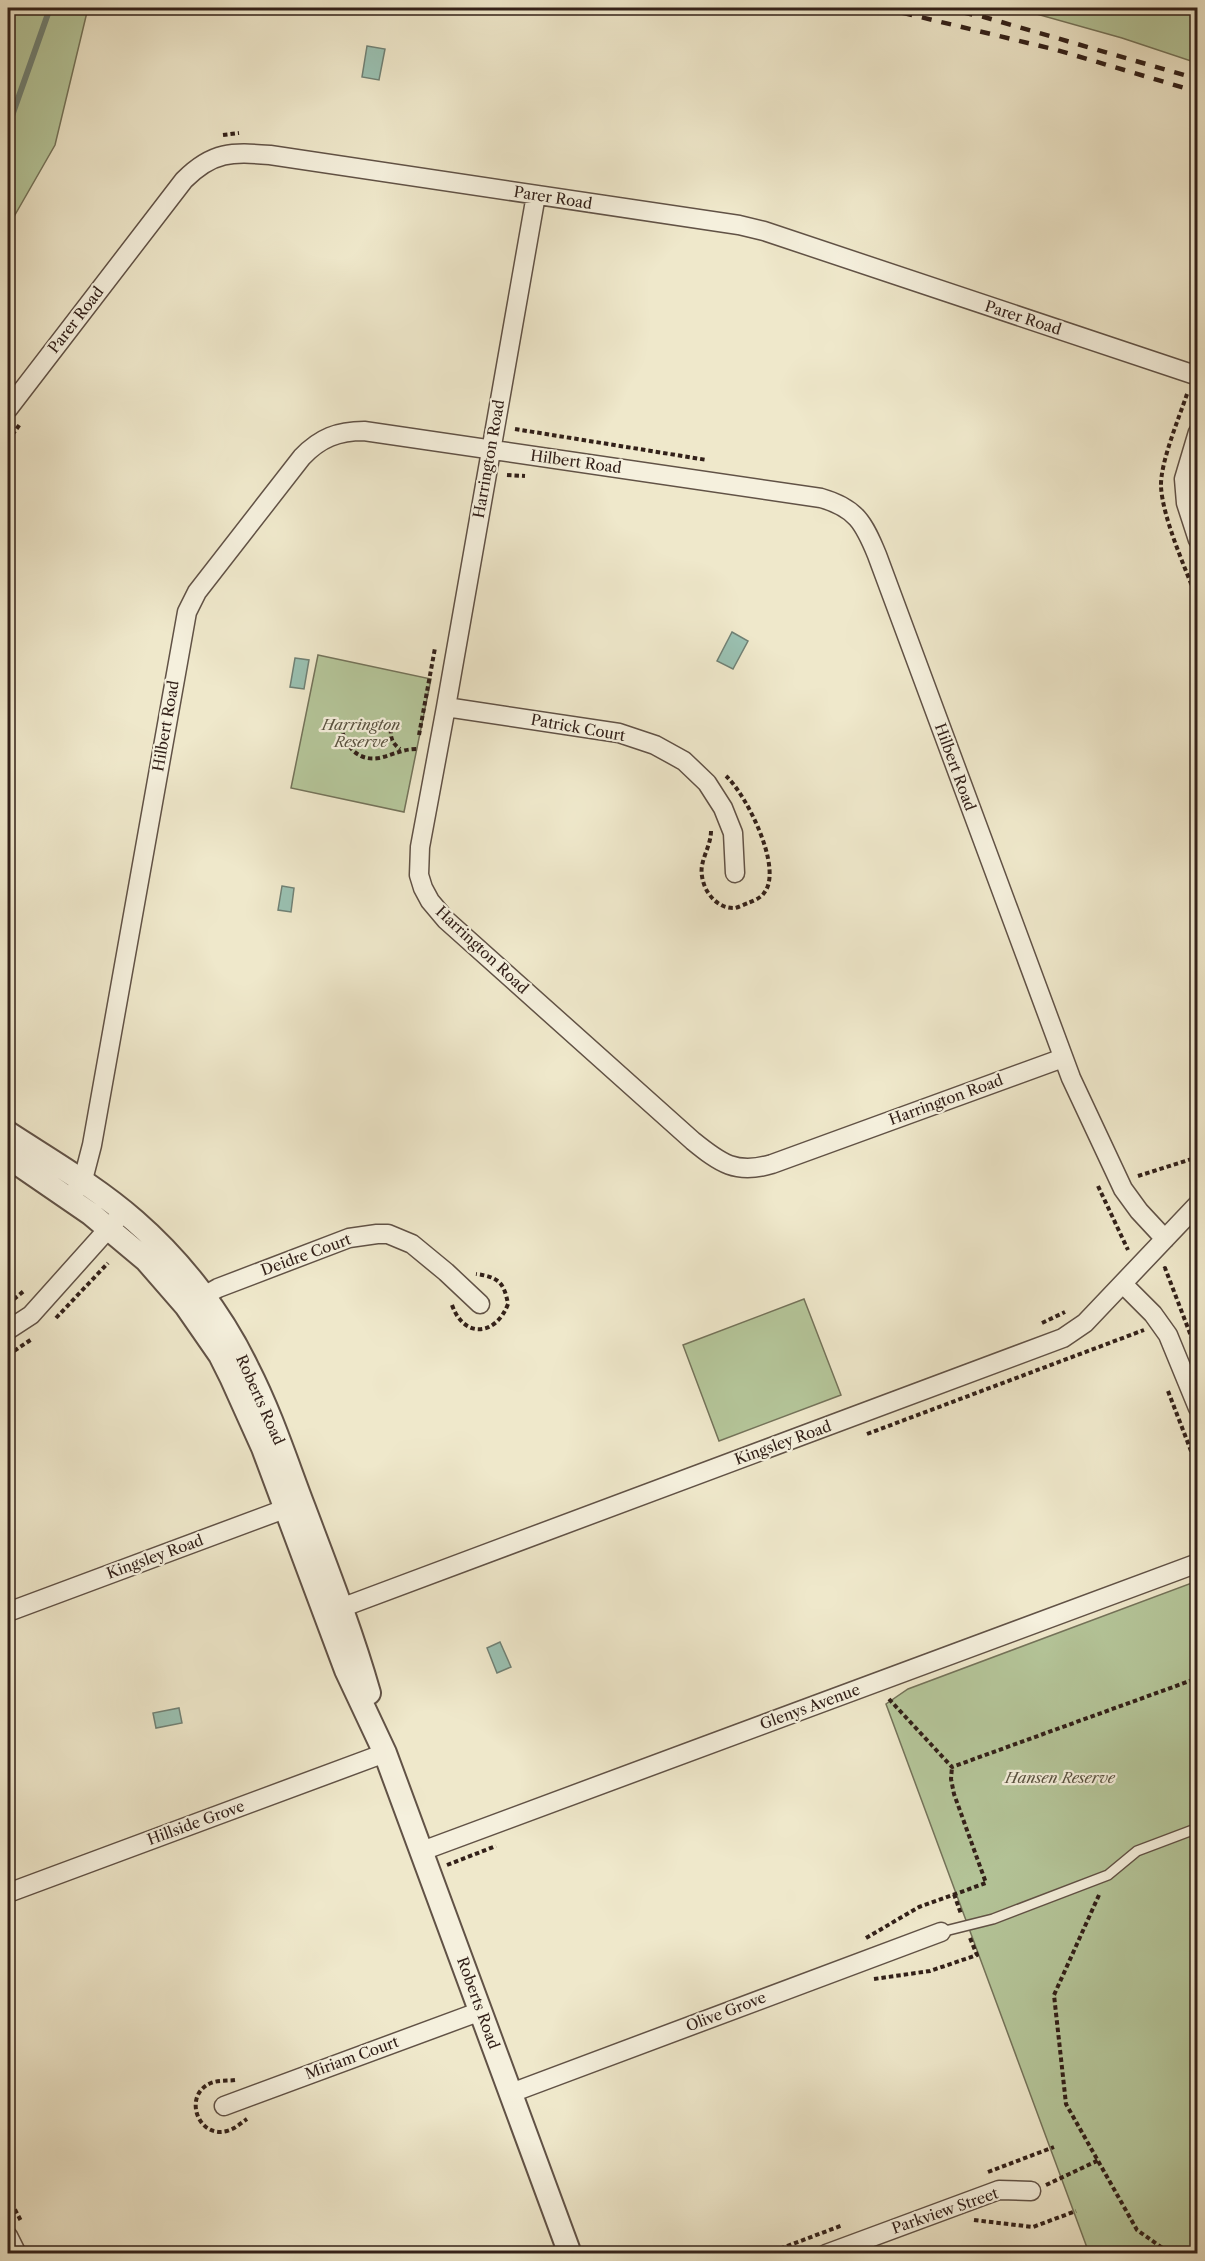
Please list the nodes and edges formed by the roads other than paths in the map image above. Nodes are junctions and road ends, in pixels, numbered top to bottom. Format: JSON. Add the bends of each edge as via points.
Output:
{"nodes":[{"id":1,"x":536,"y":195,"type":"junction"},
{"id":2,"x":1197,"y":376,"type":"edge"},
{"id":3,"x":8,"y":409,"type":"edge"},
{"id":4,"x":1197,"y":432,"type":"edge"},
{"id":5,"x":491,"y":449,"type":"junction"},
{"id":6,"x":1197,"y":540,"type":"edge"},
{"id":7,"x":446,"y":707,"type":"junction"},
{"id":8,"x":735,"y":873,"type":"dead end"},
{"id":9,"x":1063,"y":1058,"type":"junction"},
{"id":10,"x":8,"y":1133,"type":"edge"},
{"id":11,"x":8,"y":1157,"type":"edge"},
{"id":12,"x":76,"y":1190,"type":"junction"},
{"id":13,"x":1197,"y":1204,"type":"edge"},
{"id":14,"x":116,"y":1220,"type":"junction"},
{"id":15,"x":1165,"y":1239,"type":"junction"},
{"id":16,"x":1123,"y":1284,"type":"junction"},
{"id":17,"x":195,"y":1301,"type":"junction"},
{"id":18,"x":480,"y":1304,"type":"dead end"},
{"id":19,"x":8,"y":1330,"type":"edge"},
{"id":20,"x":1197,"y":1408,"type":"edge"},
{"id":21,"x":293,"y":1506,"type":"junction"},
{"id":22,"x":1197,"y":1563,"type":"edge"},
{"id":23,"x":333,"y":1611,"type":"junction"},
{"id":24,"x":8,"y":1612,"type":"edge"},
{"id":25,"x":385,"y":1753,"type":"junction"},
{"id":26,"x":1197,"y":1828,"type":"edge"},
{"id":27,"x":430,"y":1848,"type":"junction"},
{"id":28,"x":8,"y":1893,"type":"edge"},
{"id":29,"x":941,"y":1932,"type":"joint"},
{"id":30,"x":481,"y":2011,"type":"junction"},
{"id":31,"x":511,"y":2093,"type":"junction"},
{"id":32,"x":224,"y":2106,"type":"dead end"},
{"id":33,"x":1031,"y":2191,"type":"road end"},
{"id":34,"x":8,"y":2236,"type":"edge"},
{"id":35,"x":855,"y":2249,"type":"edge"},
{"id":36,"x":17,"y":2253,"type":"edge"},
{"id":37,"x":570,"y":2253,"type":"edge"},
{"id":38,"x":826,"y":2253,"type":"edge"}],
"edges":[{"from":1,"to":2,"type":"street","name":"Parer Road","via":[[764,231]]},
{"from":1,"to":3,"type":"street","name":"Parer Road","via":[[270,155],[228,153],[210,159],[174,193]]},
{"from":1,"to":5,"type":"street","name":"Harrington Road"},
{"from":4,"to":6,"type":"street","via":[[1184,479],[1186,503]]},
{"from":5,"to":7,"type":"street","name":"Harrington Road"},
{"from":5,"to":9,"type":"street","name":"Hilbert Road","via":[[821,498],[846,508],[863,522]]},
{"from":5,"to":12,"type":"street","name":"Hilbert Road","via":[[364,431],[340,433],[320,441],[302,457],[193,598],[184,621],[89,1161]]},
{"from":7,"to":8,"type":"street","name":"Patrick Court","via":[[619,733],[655,745],[684,761],[707,783],[723,808],[733,833]]},
{"from":7,"to":9,"type":"street","name":"Harrington Road","via":[[418,861],[429,901],[715,1159],[735,1168],[762,1167]]},
{"from":9,"to":15,"type":"street","name":"Hilbert Road","via":[[1123,1189]]},
{"from":10,"to":12,"type":"street","name":"Roberts Road"},
{"from":11,"to":12,"type":"street","name":"Roberts Road"},
{"from":12,"to":14,"type":"street","name":"Roberts Road"},
{"from":13,"to":15,"type":"street","name":"Kingsley Road"},
{"from":14,"to":17,"type":"street","name":"Roberts Road","via":[[146,1260]]},
{"from":14,"to":19,"type":"street","via":[[31,1315]]},
{"from":15,"to":16,"type":"street","name":"Kingsley Road"},
{"from":16,"to":20,"type":"street","via":[[1168,1335]]},
{"from":16,"to":23,"type":"street","name":"Kingsley Road","via":[[1085,1323],[1063,1338]]},
{"from":17,"to":18,"type":"street","name":"Deidre Court","via":[[349,1238],[377,1234],[399,1237],[412,1244]]},
{"from":17,"to":21,"type":"street","name":"Roberts Road"},
{"from":21,"to":23,"type":"street","name":"Roberts Road"},
{"from":21,"to":24,"type":"street","name":"Kingsley Road"},
{"from":22,"to":27,"type":"street","name":"Glenys Avenue"},
{"from":23,"to":25,"type":"street","name":"Roberts Road","via":[[346,1670]]},
{"from":25,"to":27,"type":"street","name":"Roberts Road"},
{"from":25,"to":28,"type":"street","name":"Hillside Grove"},
{"from":26,"to":29,"type":"lane","via":[[1137,1851],[1108,1875],[993,1919]]},
{"from":27,"to":30,"type":"street","name":"Roberts Road"},
{"from":29,"to":31,"type":"street","name":"Olive Grove"},
{"from":30,"to":31,"type":"street","name":"Roberts Road"},
{"from":30,"to":32,"type":"street","name":"Miriam Court"},
{"from":31,"to":37,"type":"street","name":"Roberts Road"},
{"from":33,"to":35,"type":"street","name":"Parkview Street","via":[[999,2190]]},
{"from":34,"to":36,"type":"street"},
{"from":35,"to":38,"type":"street","name":"Parkview Street"}]}
